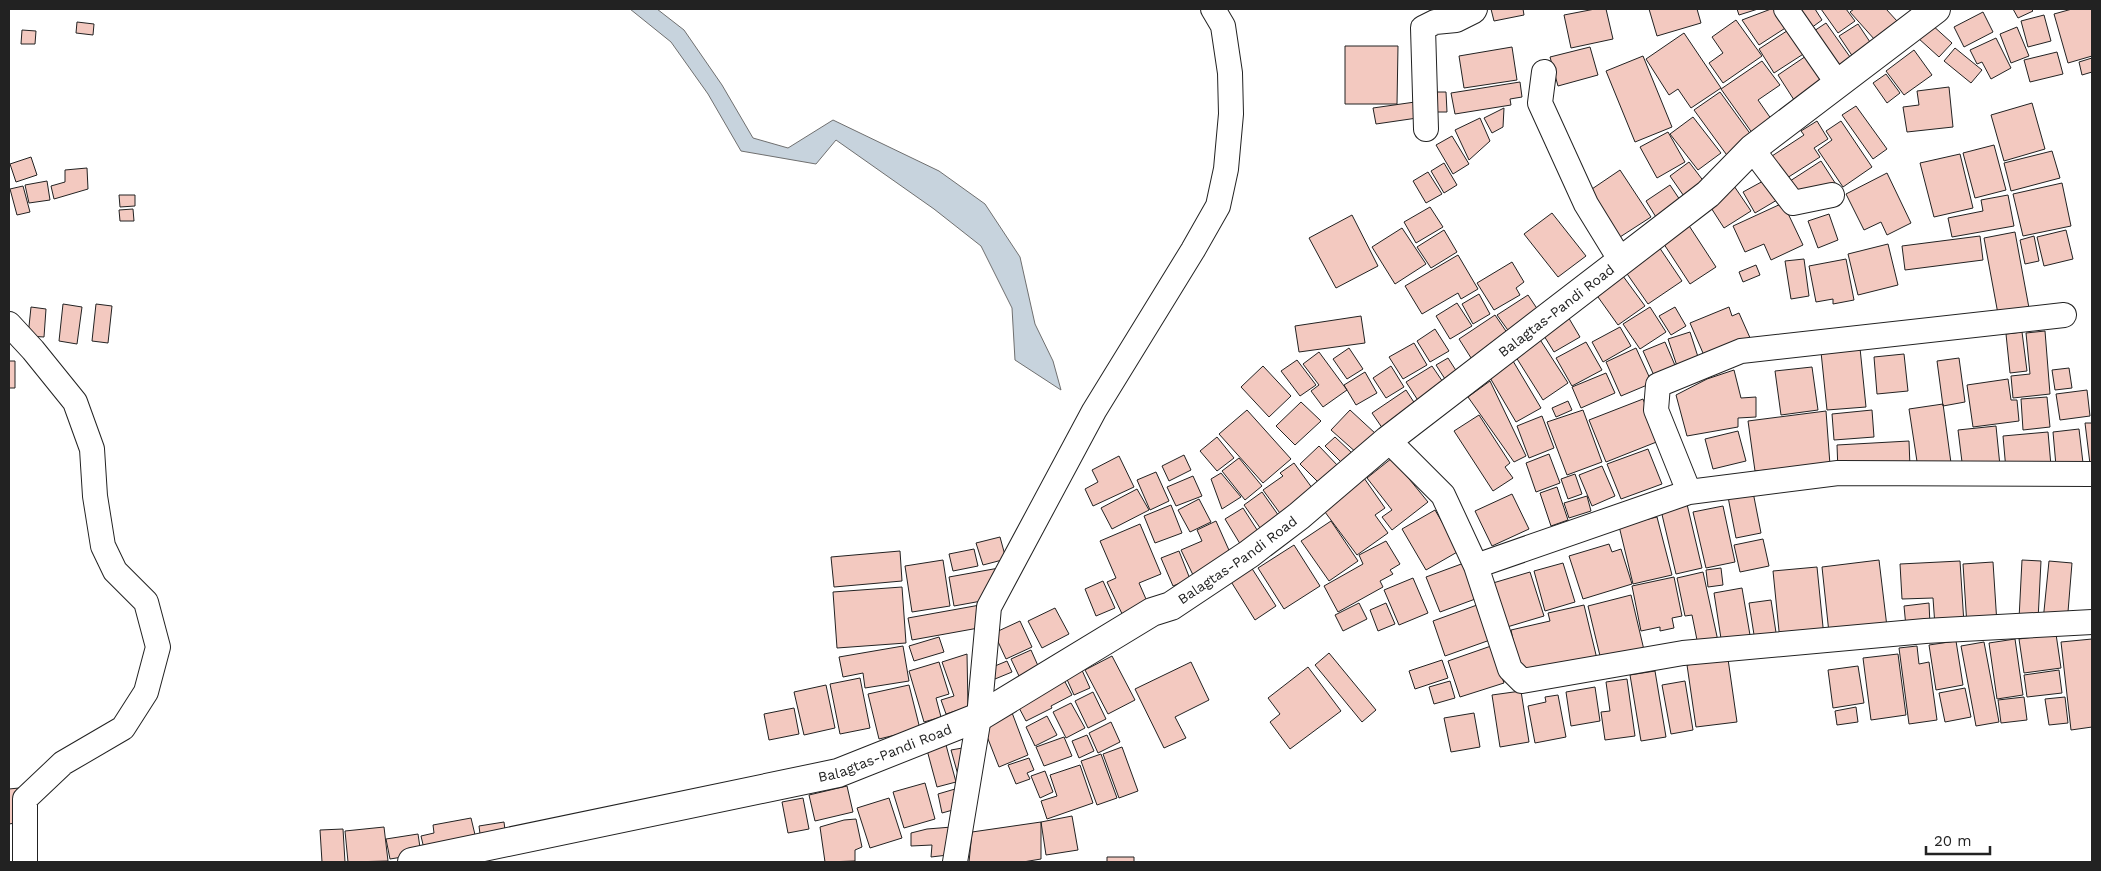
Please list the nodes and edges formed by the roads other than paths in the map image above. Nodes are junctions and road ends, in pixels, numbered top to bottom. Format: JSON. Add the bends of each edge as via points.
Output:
{"nodes":[{"id":1,"x":1214,"y":9,"type":"edge"},
{"id":2,"x":1475,"y":9,"type":"edge"},
{"id":3,"x":1786,"y":9,"type":"edge"},
{"id":4,"x":1936,"y":9,"type":"edge"},
{"id":5,"x":1544,"y":72,"type":"dead end"},
{"id":6,"x":1838,"y":84,"type":"junction"},
{"id":7,"x":1426,"y":129,"type":"dead end"},
{"id":8,"x":1752,"y":149,"type":"junction"},
{"id":9,"x":1832,"y":195,"type":"dead end"},
{"id":10,"x":1621,"y":261,"type":"junction"},
{"id":11,"x":2064,"y":315,"type":"dead end"},
{"id":12,"x":9,"y":324,"type":"edge"},
{"id":13,"x":1388,"y":440,"type":"junction"},
{"id":14,"x":2092,"y":474,"type":"edge"},
{"id":15,"x":1689,"y":492,"type":"junction"},
{"id":16,"x":1476,"y":566,"type":"junction"},
{"id":17,"x":2092,"y":622,"type":"edge"},
{"id":18,"x":980,"y":717,"type":"junction"},
{"id":19,"x":453,"y":858,"type":"edge"},
{"id":20,"x":25,"y":862,"type":"edge"},
{"id":21,"x":412,"y":862,"type":"edge"},
{"id":22,"x":955,"y":862,"type":"edge"}],
"edges":[{"from":1,"to":18,"type":"street","via":[[1223,26],[1232,114],[1218,206],[1094,411],[989,607]]},
{"from":2,"to":7,"type":"street","via":[[1456,20],[1435,22],[1423,28]]},
{"from":3,"to":6,"type":"street"},
{"from":4,"to":6,"type":"main road","name":"Balagtas-Pandi Road"},
{"from":5,"to":10,"type":"street","via":[[1540,103],[1586,204]]},
{"from":6,"to":8,"type":"main road","name":"Balagtas-Pandi Road"},
{"from":8,"to":9,"type":"street","via":[[1792,203]]},
{"from":8,"to":10,"type":"main road","name":"Balagtas-Pandi Road","via":[[1708,194]]},
{"from":10,"to":13,"type":"main road","name":"Balagtas-Pandi Road"},
{"from":11,"to":15,"type":"street","via":[[1741,351],[1658,385],[1656,410]]},
{"from":12,"to":20,"type":"street","via":[[75,402],[92,449],[103,546],[115,571],[146,602],[158,647],[146,692],[123,728],[63,763],[25,799]]},
{"from":13,"to":16,"type":"street","via":[[1444,495]]},
{"from":13,"to":18,"type":"main road","name":"Balagtas-Pandi Road","via":[[1249,554],[1171,606],[1152,612]]},
{"from":14,"to":15,"type":"street","via":[[1838,474]]},
{"from":15,"to":16,"type":"street"},
{"from":16,"to":17,"type":"street","via":[[1510,669],[1522,682],[1683,653],[1926,630]]},
{"from":18,"to":19,"type":"main road","name":"Balagtas-Pandi Road","via":[[838,772]]},
{"from":18,"to":22,"type":"street"},
{"from":19,"to":21,"type":"main road","name":"Balagtas-Pandi Road"}]}
